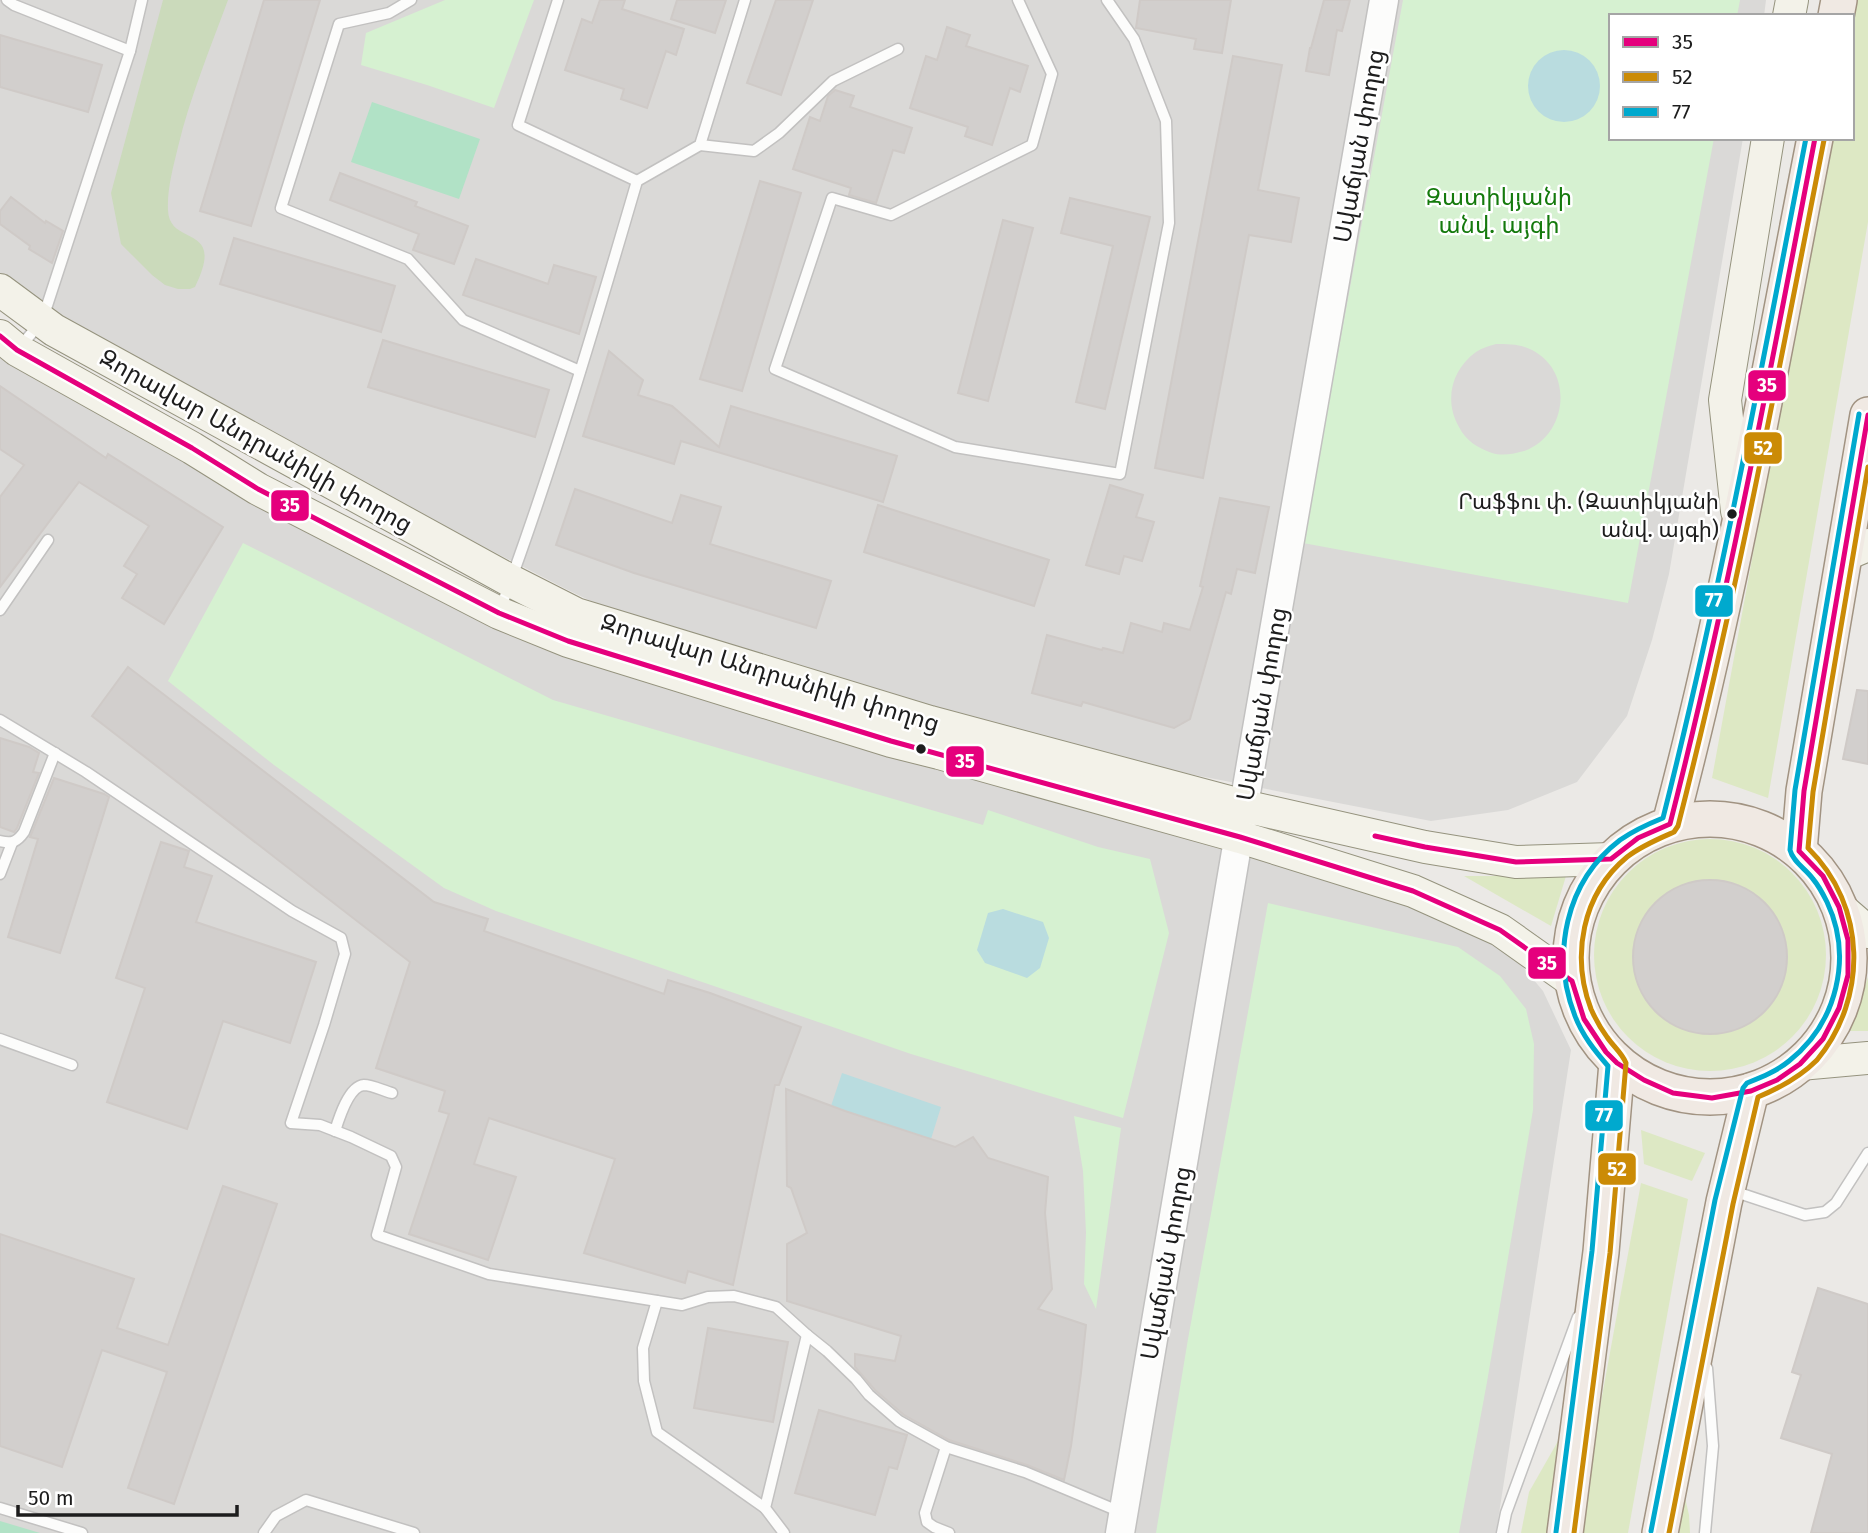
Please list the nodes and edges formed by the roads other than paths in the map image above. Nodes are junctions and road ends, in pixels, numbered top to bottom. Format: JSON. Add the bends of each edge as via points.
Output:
{"nodes":[{"id":1,"x":7,"y":0,"type":"edge"},
{"id":2,"x":142,"y":0,"type":"edge"},
{"id":3,"x":411,"y":0,"type":"edge"},
{"id":4,"x":558,"y":0,"type":"edge"},
{"id":5,"x":745,"y":0,"type":"edge"},
{"id":6,"x":1018,"y":0,"type":"edge"},
{"id":7,"x":1107,"y":0,"type":"edge"},
{"id":8,"x":1384,"y":0,"type":"edge"},
{"id":9,"x":898,"y":49,"type":"dead end"},
{"id":10,"x":131,"y":51,"type":"junction"},
{"id":11,"x":1768,"y":140,"type":"edge"},
{"id":12,"x":1815,"y":140,"type":"edge"},
{"id":13,"x":700,"y":145,"type":"junction"},
{"id":14,"x":637,"y":181,"type":"junction"},
{"id":15,"x":0,"y":290,"type":"edge"},
{"id":16,"x":42,"y":321,"type":"junction"},
{"id":17,"x":9,"y":343,"type":"edge"},
{"id":18,"x":580,"y":371,"type":"junction"},
{"id":19,"x":1868,"y":415,"type":"edge"},
{"id":20,"x":1739,"y":528,"type":"junction"},
{"id":21,"x":48,"y":540,"type":"dead end"},
{"id":22,"x":1856,"y":550,"type":"edge"},
{"id":23,"x":511,"y":581,"type":"junction"},
{"id":24,"x":0,"y":610,"type":"edge"},
{"id":25,"x":499,"y":613,"type":"junction"},
{"id":26,"x":0,"y":720,"type":"edge"},
{"id":27,"x":55,"y":753,"type":"junction"},
{"id":28,"x":1244,"y":806,"type":"junction"},
{"id":29,"x":1670,"y":824,"type":"junction"},
{"id":30,"x":1240,"y":837,"type":"junction"},
{"id":31,"x":6,"y":842,"type":"edge"},
{"id":32,"x":1799,"y":851,"type":"junction"},
{"id":33,"x":1611,"y":859,"type":"junction"},
{"id":34,"x":0,"y":874,"type":"edge"},
{"id":35,"x":1839,"y":907,"type":"junction"},
{"id":36,"x":1868,"y":932,"type":"edge"},
{"id":37,"x":1572,"y":981,"type":"junction"},
{"id":38,"x":0,"y":1039,"type":"edge"},
{"id":39,"x":1868,"y":1058,"type":"edge"},
{"id":40,"x":1617,"y":1063,"type":"junction"},
{"id":41,"x":1800,"y":1064,"type":"junction"},
{"id":42,"x":72,"y":1065,"type":"dead end"},
{"id":43,"x":1751,"y":1091,"type":"junction"},
{"id":44,"x":392,"y":1093,"type":"dead end"},
{"id":45,"x":335,"y":1131,"type":"junction"},
{"id":46,"x":1868,"y":1153,"type":"edge"},
{"id":47,"x":1728,"y":1189,"type":"junction"},
{"id":48,"x":1601,"y":1251,"type":"junction"},
{"id":49,"x":657,"y":1301,"type":"junction"},
{"id":50,"x":1703,"y":1314,"type":"junction"},
{"id":51,"x":807,"y":1335,"type":"junction"},
{"id":52,"x":946,"y":1447,"type":"junction"},
{"id":53,"x":0,"y":1508,"type":"edge"},
{"id":54,"x":765,"y":1508,"type":"junction"},
{"id":55,"x":1121,"y":1523,"type":"edge"},
{"id":56,"x":82,"y":1533,"type":"edge"},
{"id":57,"x":264,"y":1533,"type":"edge"},
{"id":58,"x":414,"y":1533,"type":"edge"},
{"id":59,"x":784,"y":1533,"type":"edge"},
{"id":60,"x":949,"y":1533,"type":"edge"},
{"id":61,"x":1502,"y":1533,"type":"edge"},
{"id":62,"x":1565,"y":1533,"type":"edge"},
{"id":63,"x":1660,"y":1533,"type":"edge"},
{"id":64,"x":1705,"y":1533,"type":"edge"}],
"edges":[{"from":1,"to":10,"type":"lane"},
{"from":2,"to":10,"type":"lane"},
{"from":3,"to":18,"type":"lane","via":[[389,13],[339,24],[281,208],[408,259],[463,320]]},
{"from":4,"to":14,"type":"lane","via":[[518,125]]},
{"from":5,"to":13,"type":"lane"},
{"from":6,"to":7,"type":"lane","via":[[1052,74],[1032,145],[891,215],[832,198],[775,369],[955,447],[1120,474],[1169,223],[1166,121],[1134,39]]},
{"from":8,"to":28,"type":"street","name":"Սվաճյան փողոց"},
{"from":9,"to":13,"type":"lane","via":[[833,81],[754,151]]},
{"from":10,"to":16,"type":"lane"},
{"from":11,"to":20,"type":"main road","via":[[1725,400]]},
{"from":12,"to":20,"type":"main road"},
{"from":13,"to":14,"type":"lane"},
{"from":14,"to":18,"type":"lane"},
{"from":15,"to":16,"type":"main road","name":"Զորավար Անդրանիկի փողոց"},
{"from":16,"to":17,"type":"lane"},
{"from":16,"to":23,"type":"main road","name":"Զորավար Անդրանիկի փողոց"},
{"from":17,"to":25,"type":"main road","name":"Զորավար Անդրանիկի փողոց","via":[[258,489]]},
{"from":18,"to":23,"type":"lane"},
{"from":19,"to":22,"type":"main road"},
{"from":20,"to":29,"type":"main road"},
{"from":21,"to":24,"type":"lane"},
{"from":22,"to":32,"type":"main road","via":[[1804,791]]},
{"from":23,"to":25,"type":"lane"},
{"from":23,"to":28,"type":"main road","name":"Զորավար Անդրանիկի փողոց","via":[[576,614],[930,722]]},
{"from":25,"to":30,"type":"main road","name":"Զորավար Անդրանիկի փողոց","via":[[568,642],[878,737]]},
{"from":26,"to":27,"type":"lane"},
{"from":27,"to":31,"type":"lane","via":[[24,832],[18,841]]},
{"from":27,"to":45,"type":"lane","via":[[292,911],[341,938],[345,954],[291,1123]]},
{"from":28,"to":30,"type":"street","name":"Սվաճյան փողոց"},
{"from":28,"to":33,"type":"main road","name":"Զորավար Անդրանիկի փողոց","via":[[1425,847],[1516,862]]},
{"from":29,"to":32,"type":"main road","via":[[1704,818],[1739,822],[1771,832]]},
{"from":29,"to":33,"type":"main road","via":[[1638,838]]},
{"from":30,"to":37,"type":"main road","name":"Զորավար Անդրանիկի փողոց","via":[[1413,891],[1500,930]]},
{"from":30,"to":55,"type":"street","name":"Սվաճյան փողոց"},
{"from":31,"to":34,"type":"lane"},
{"from":32,"to":35,"type":"main road","via":[[1823,876]]},
{"from":33,"to":37,"type":"main road","via":[[1585,895],[1572,937]]},
{"from":35,"to":36,"type":"main road"},
{"from":35,"to":41,"type":"main road","via":[[1848,940],[1848,975],[1839,1008],[1823,1039]]},
{"from":37,"to":40,"type":"main road","via":[[1584,1019]]},
{"from":38,"to":42,"type":"lane"},
{"from":39,"to":41,"type":"main road"},
{"from":40,"to":43,"type":"main road","via":[[1673,1093],[1712,1098]]},
{"from":40,"to":48,"type":"main road"},
{"from":41,"to":43,"type":"main road"},
{"from":43,"to":47,"type":"main road"},
{"from":44,"to":45,"type":"lane","via":[[364,1085],[353,1090]]},
{"from":45,"to":49,"type":"lane","via":[[391,1156],[396,1167],[377,1235],[489,1274]]},
{"from":46,"to":47,"type":"lane","via":[[1836,1203],[1825,1212],[1805,1215]]},
{"from":47,"to":50,"type":"main road"},
{"from":48,"to":61,"type":"lane"},
{"from":48,"to":62,"type":"main road"},
{"from":49,"to":51,"type":"lane","via":[[682,1305],[734,1296],[776,1307]]},
{"from":49,"to":54,"type":"lane","via":[[643,1349],[657,1432]]},
{"from":50,"to":63,"type":"main road"},
{"from":50,"to":64,"type":"lane","via":[[1713,1446]]},
{"from":51,"to":52,"type":"lane","via":[[899,1421]]},
{"from":51,"to":54,"type":"lane"},
{"from":52,"to":55,"type":"lane","via":[[1025,1472]]},
{"from":52,"to":60,"type":"lane","via":[[925,1513],[927,1522]]},
{"from":53,"to":56,"type":"lane"},
{"from":54,"to":59,"type":"lane"},
{"from":57,"to":58,"type":"lane","via":[[276,1516],[306,1500]]}]}
